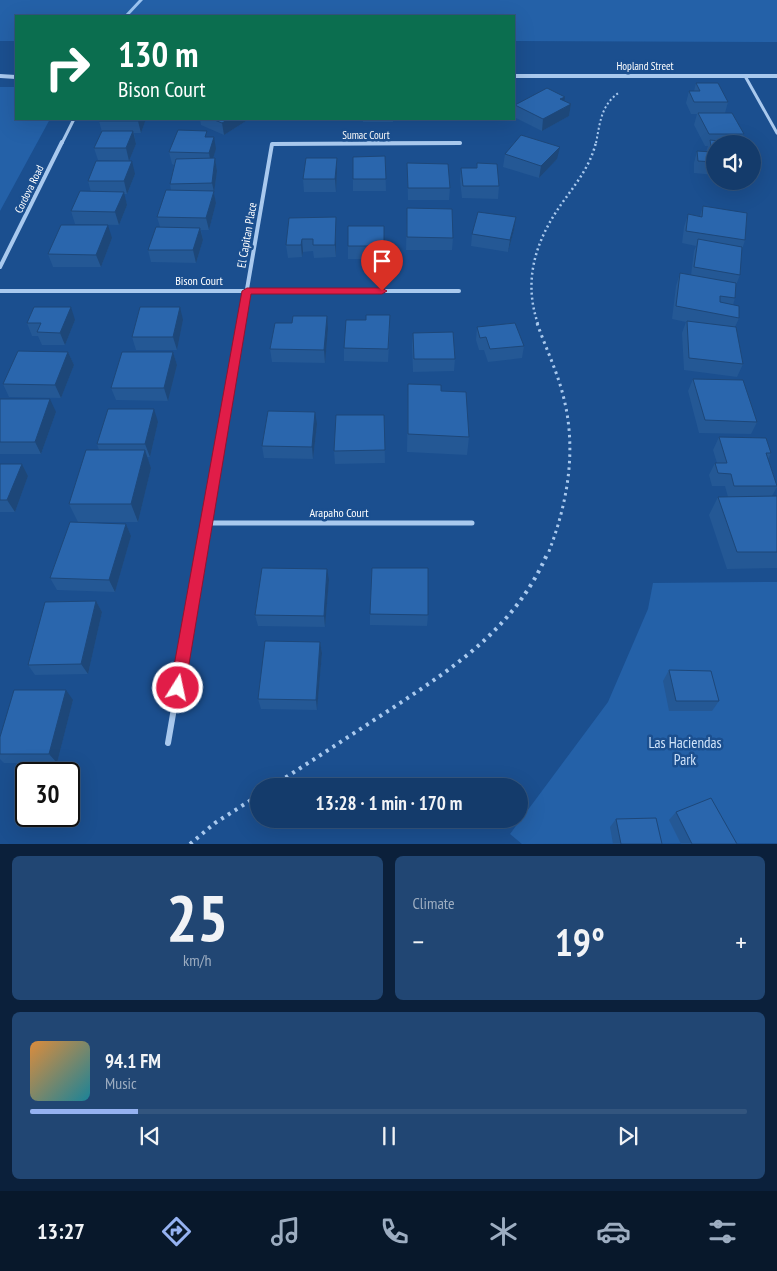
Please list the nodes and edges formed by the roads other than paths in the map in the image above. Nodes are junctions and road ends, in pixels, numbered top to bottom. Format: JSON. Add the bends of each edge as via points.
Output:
{"nodes":[{"id":1,"x":0,"y":76,"type":"edge"},
{"id":2,"x":15,"y":76,"type":"edge"},
{"id":3,"x":515,"y":76,"type":"edge"},
{"id":4,"x":745,"y":76,"type":"junction"},
{"id":5,"x":777,"y":76,"type":"edge"},
{"id":6,"x":73,"y":120,"type":"edge"},
{"id":7,"x":777,"y":133,"type":"edge"},
{"id":8,"x":460,"y":143,"type":"dead end"},
{"id":9,"x":272,"y":144,"type":"joint"},
{"id":10,"x":0,"y":266,"type":"edge"},
{"id":11,"x":0,"y":291,"type":"edge"},
{"id":12,"x":247,"y":291,"type":"junction"},
{"id":13,"x":459,"y":291,"type":"dead end"},
{"id":14,"x":206,"y":523,"type":"junction"},
{"id":15,"x":472,"y":523,"type":"dead end"},
{"id":16,"x":168,"y":743,"type":"dead end"}],
"edges":[{"from":1,"to":2,"type":"street"},
{"from":3,"to":4,"type":"street","name":"Hopland Street"},
{"from":4,"to":5,"type":"street","name":"Hopland Street"},
{"from":4,"to":7,"type":"street"},
{"from":6,"to":10,"type":"street","name":"Cordova Road"},
{"from":8,"to":9,"type":"street","name":"Sumac Court"},
{"from":9,"to":12,"type":"street","name":"El Capitan Place"},
{"from":11,"to":12,"type":"street","name":"Bison Court"},
{"from":12,"to":13,"type":"street","name":"Bison Court"},
{"from":12,"to":14,"type":"street","name":"El Capitan Place"},
{"from":14,"to":15,"type":"street","name":"Arapaho Court"},
{"from":14,"to":16,"type":"street","name":"El Capitan Place"}]}
